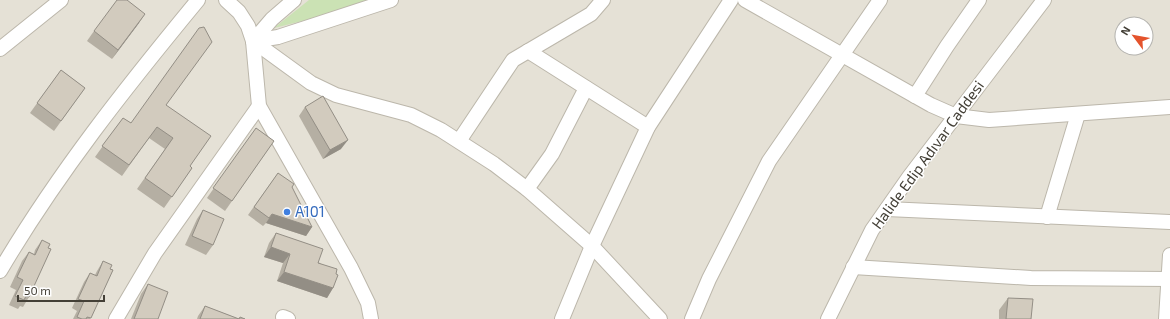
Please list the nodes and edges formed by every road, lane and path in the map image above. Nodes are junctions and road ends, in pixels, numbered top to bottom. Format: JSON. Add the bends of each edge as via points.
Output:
{"nodes":[{"id":1,"x":61,"y":0,"type":"edge"},
{"id":2,"x":197,"y":0,"type":"edge"},
{"id":3,"x":226,"y":0,"type":"edge"},
{"id":4,"x":294,"y":0,"type":"edge"},
{"id":5,"x":391,"y":0,"type":"edge"},
{"id":6,"x":603,"y":0,"type":"edge"},
{"id":7,"x":731,"y":0,"type":"edge"},
{"id":8,"x":745,"y":0,"type":"edge"},
{"id":9,"x":880,"y":0,"type":"edge"},
{"id":10,"x":979,"y":0,"type":"edge"},
{"id":11,"x":1044,"y":0,"type":"edge"},
{"id":12,"x":253,"y":41,"type":"junction"},
{"id":13,"x":0,"y":49,"type":"edge"},
{"id":14,"x":528,"y":51,"type":"junction"},
{"id":15,"x":842,"y":55,"type":"junction"},
{"id":16,"x":586,"y":88,"type":"junction"},
{"id":17,"x":915,"y":96,"type":"junction"},
{"id":18,"x":259,"y":106,"type":"junction"},
{"id":19,"x":1170,"y":107,"type":"edge"},
{"id":20,"x":1078,"y":114,"type":"junction"},
{"id":21,"x":956,"y":116,"type":"junction"},
{"id":22,"x":648,"y":127,"type":"junction"},
{"id":23,"x":459,"y":141,"type":"junction"},
{"id":24,"x":528,"y":189,"type":"junction"},
{"id":25,"x":887,"y":209,"type":"junction"},
{"id":26,"x":1047,"y":217,"type":"junction"},
{"id":27,"x":1170,"y":222,"type":"edge"},
{"id":28,"x":592,"y":246,"type":"junction"},
{"id":29,"x":1170,"y":255,"type":"edge"},
{"id":30,"x":853,"y":267,"type":"junction"},
{"id":31,"x":0,"y":271,"type":"edge"},
{"id":32,"x":1169,"y":279,"type":"edge"},
{"id":33,"x":116,"y":319,"type":"edge"},
{"id":34,"x":371,"y":319,"type":"edge"},
{"id":35,"x":562,"y":319,"type":"edge"},
{"id":36,"x":660,"y":319,"type":"edge"},
{"id":37,"x":692,"y":319,"type":"edge"},
{"id":38,"x":828,"y":319,"type":"edge"},
{"id":39,"x":1166,"y":319,"type":"edge"}],
"edges":[{"from":1,"to":13,"type":"street"},
{"from":2,"to":31,"type":"street","via":[[82,146]]},
{"from":3,"to":12,"type":"street","via":[[239,12],[248,26]]},
{"from":4,"to":12,"type":"street","via":[[272,19]]},
{"from":5,"to":12,"type":"street","via":[[285,34]]},
{"from":6,"to":14,"type":"street","via":[[591,14]]},
{"from":7,"to":22,"type":"street"},
{"from":8,"to":15,"type":"street"},
{"from":9,"to":15,"type":"street"},
{"from":10,"to":17,"type":"street"},
{"from":11,"to":21,"type":"street","name":"Halide Edip Adıvar Caddesi"},
{"from":12,"to":18,"type":"street"},
{"from":12,"to":23,"type":"street","via":[[311,83],[336,96],[411,115]]},
{"from":14,"to":16,"type":"street"},
{"from":14,"to":23,"type":"street","via":[[513,60]]},
{"from":15,"to":17,"type":"street"},
{"from":15,"to":37,"type":"street","via":[[769,161]]},
{"from":16,"to":22,"type":"street"},
{"from":16,"to":24,"type":"street","via":[[552,154]]},
{"from":17,"to":21,"type":"street"},
{"from":18,"to":33,"type":"street","via":[[155,253]]},
{"from":18,"to":34,"type":"street","via":[[352,268],[368,303]]},
{"from":19,"to":20,"type":"street"},
{"from":20,"to":21,"type":"street","via":[[989,120]]},
{"from":20,"to":26,"type":"street"},
{"from":21,"to":25,"type":"street","name":"Halide Edip Adıvar Caddesi","via":[[908,177]]},
{"from":22,"to":28,"type":"street"},
{"from":23,"to":24,"type":"street"},
{"from":24,"to":28,"type":"street"},
{"from":25,"to":26,"type":"street"},
{"from":25,"to":30,"type":"street","name":"Halide Edip Adıvar Caddesi","via":[[872,230]]},
{"from":26,"to":27,"type":"street"},
{"from":28,"to":35,"type":"street"},
{"from":28,"to":36,"type":"street"},
{"from":29,"to":32,"type":"street"},
{"from":30,"to":32,"type":"street","via":[[1031,278]]},
{"from":30,"to":38,"type":"street","name":"Halide Edip Adıvar Caddesi"},
{"from":32,"to":39,"type":"street"}]}
